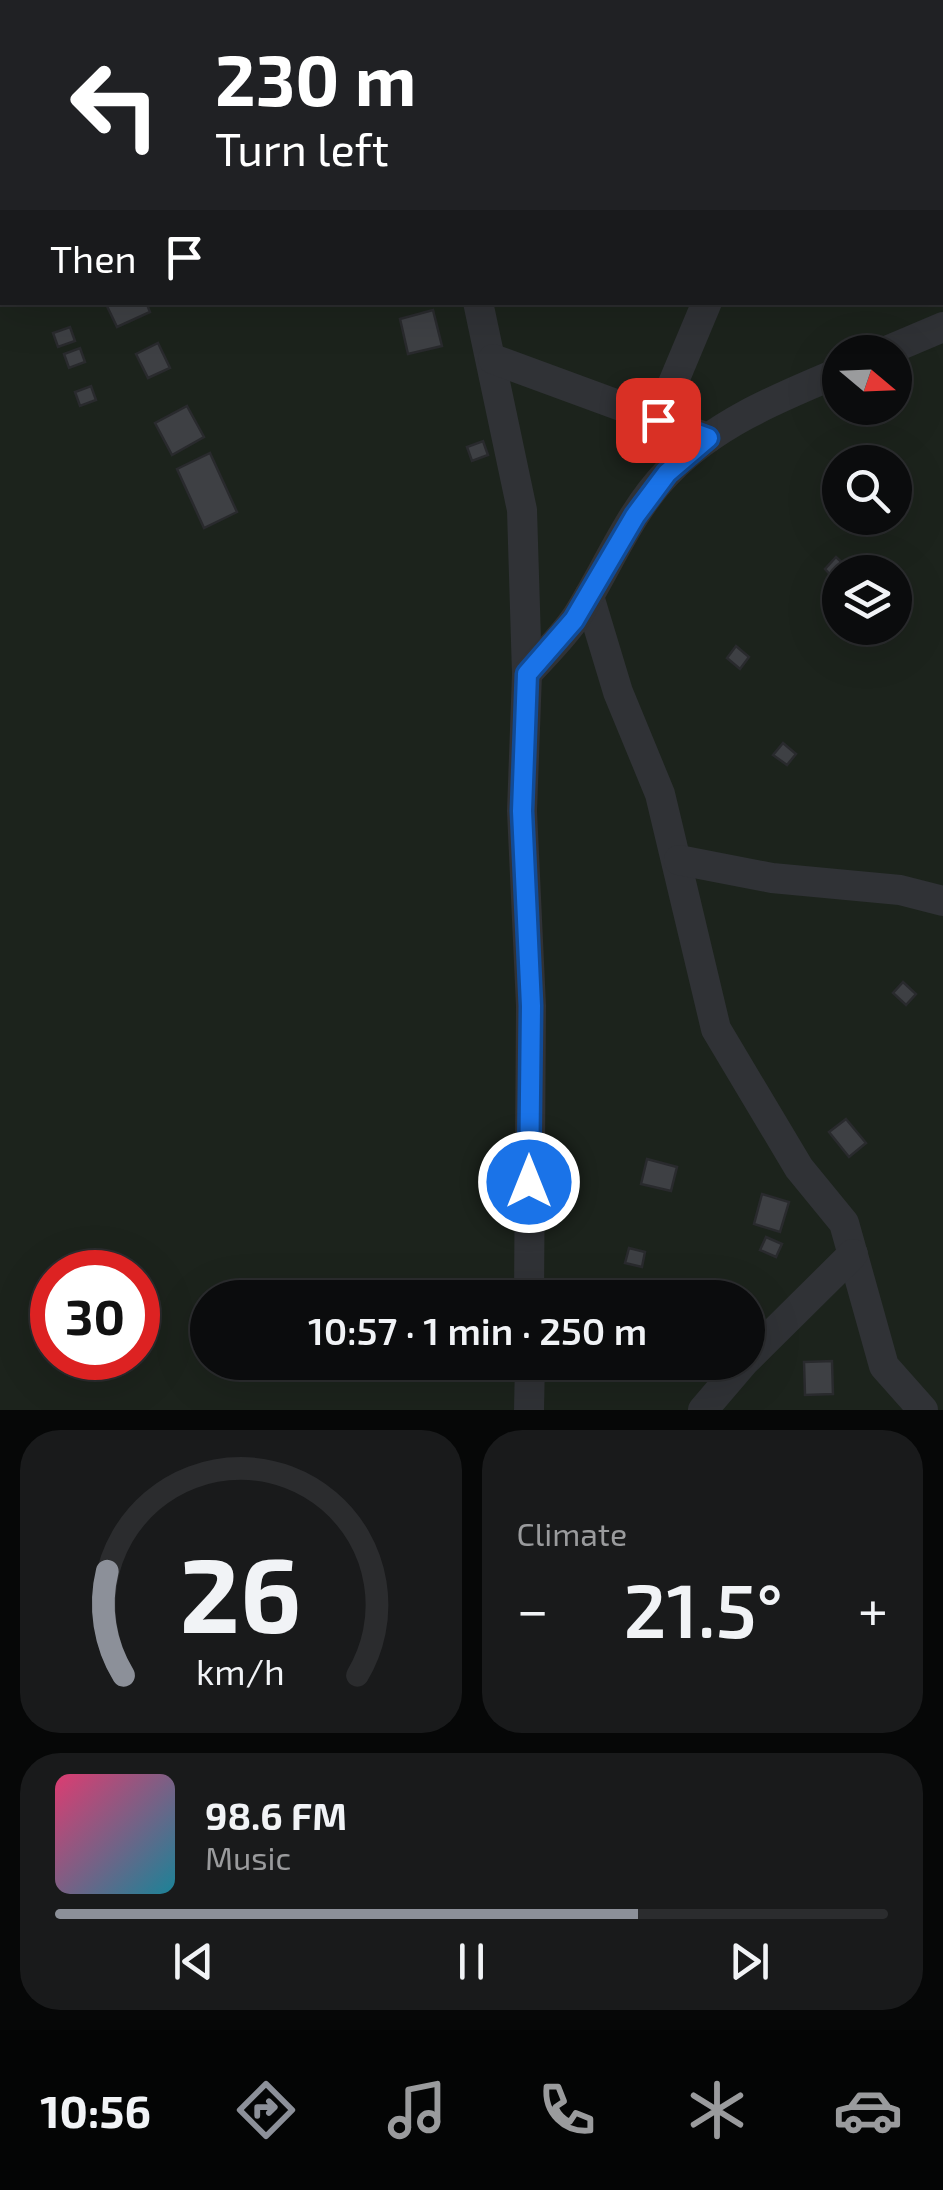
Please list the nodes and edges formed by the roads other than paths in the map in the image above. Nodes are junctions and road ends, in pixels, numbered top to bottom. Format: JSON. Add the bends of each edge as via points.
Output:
{"nodes":[{"id":1,"x":479,"y":305,"type":"edge"},
{"id":2,"x":706,"y":305,"type":"edge"},
{"id":3,"x":943,"y":327,"type":"edge"},
{"id":4,"x":912,"y":340,"type":"edge"},
{"id":5,"x":493,"y":359,"type":"junction"},
{"id":6,"x":822,"y":380,"type":"edge"},
{"id":7,"x":658,"y":420,"type":"junction"},
{"id":8,"x":708,"y":438,"type":"junction"},
{"id":9,"x":589,"y":596,"type":"junction"},
{"id":10,"x":527,"y":674,"type":"junction"},
{"id":11,"x":680,"y":860,"type":"junction"},
{"id":12,"x":943,"y":901,"type":"edge"},
{"id":13,"x":853,"y":1254,"type":"junction"},
{"id":14,"x":529,"y":1280,"type":"edge"},
{"id":15,"x":765,"y":1341,"type":"edge"},
{"id":16,"x":530,"y":1380,"type":"edge"},
{"id":17,"x":729,"y":1380,"type":"edge"},
{"id":18,"x":529,"y":1410,"type":"edge"},
{"id":19,"x":703,"y":1410,"type":"edge"},
{"id":20,"x":923,"y":1410,"type":"edge"}],
"edges":[{"from":1,"to":5,"type":"street"},
{"from":2,"to":7,"type":"street"},
{"from":3,"to":4,"type":"street"},
{"from":5,"to":7,"type":"street"},
{"from":5,"to":10,"type":"street","via":[[522,510]]},
{"from":6,"to":8,"type":"street"},
{"from":7,"to":8,"type":"street"},
{"from":8,"to":9,"type":"street","via":[[667,473]]},
{"from":9,"to":10,"type":"street"},
{"from":9,"to":11,"type":"street"},
{"from":10,"to":14,"type":"street","via":[[522,811],[531,1006]]},
{"from":11,"to":12,"type":"street"},
{"from":11,"to":13,"type":"street","via":[[716,1029],[799,1168],[844,1223]]},
{"from":13,"to":15,"type":"street"},
{"from":13,"to":20,"type":"street","via":[[884,1366]]},
{"from":16,"to":18,"type":"street"},
{"from":17,"to":19,"type":"street"}]}
